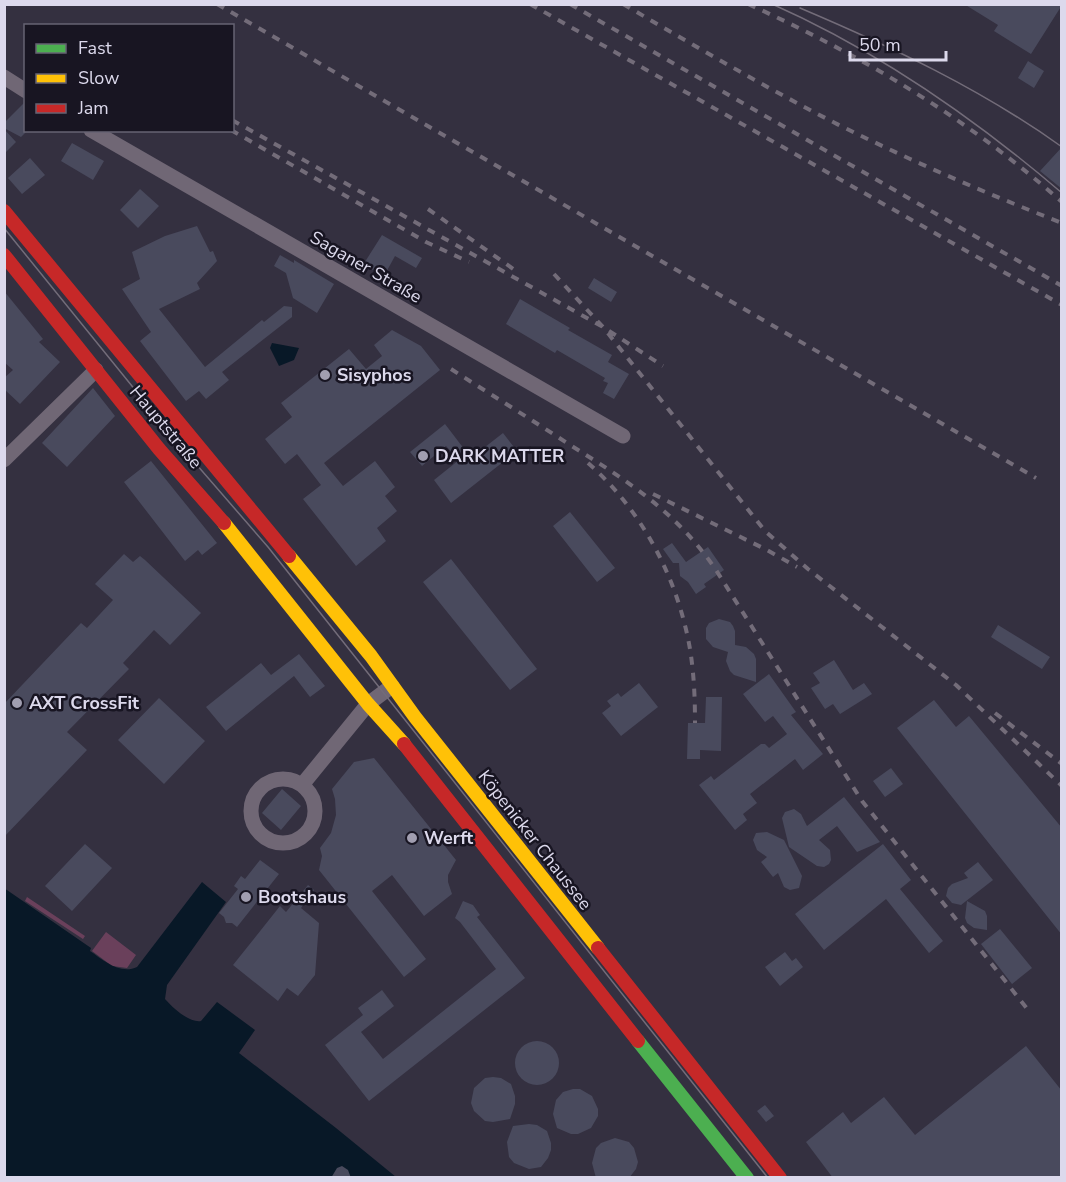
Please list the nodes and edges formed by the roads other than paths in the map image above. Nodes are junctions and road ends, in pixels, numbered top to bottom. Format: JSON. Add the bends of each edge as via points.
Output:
{"nodes":[{"id":1,"x":4,"y":77,"type":"edge"},
{"id":2,"x":24,"y":90,"type":"edge"},
{"id":3,"x":94,"y":132,"type":"edge"},
{"id":4,"x":4,"y":211,"type":"edge"},
{"id":5,"x":4,"y":255,"type":"edge"},
{"id":6,"x":107,"y":359,"type":"junction"},
{"id":7,"x":623,"y":436,"type":"dead end"},
{"id":8,"x":4,"y":460,"type":"edge"},
{"id":9,"x":262,"y":524,"type":"joint"},
{"id":10,"x":392,"y":686,"type":"junction"},
{"id":11,"x":368,"y":704,"type":"junction"},
{"id":12,"x":302,"y":785,"type":"junction"},
{"id":13,"x":747,"y":1178,"type":"edge"},
{"id":14,"x":780,"y":1178,"type":"edge"}],
"edges":[{"from":1,"to":2,"type":"street"},
{"from":3,"to":7,"type":"street","name":"Saganer Straße"},
{"from":4,"to":6,"type":"main road","name":"Hauptstraße"},
{"from":5,"to":6,"type":"main road","name":"Hauptstraße"},
{"from":6,"to":8,"type":"street"},
{"from":6,"to":9,"type":"main road","name":"Hauptstraße"},
{"from":6,"to":11,"type":"main road","name":"Hauptstraße","via":[[169,460],[240,542]]},
{"from":9,"to":10,"type":"main road","name":"Köpenicker Chaussee"},
{"from":10,"to":11,"type":"street"},
{"from":10,"to":14,"type":"main road","name":"Köpenicker Chaussee"},
{"from":11,"to":12,"type":"street"},
{"from":11,"to":13,"type":"main road","via":[[396,734]]},
{"from":12,"to":12,"type":"street","via":[[276,779],[254,797],[254,826],[268,840],[289,843],[299,839],[313,823],[314,802]]}]}
